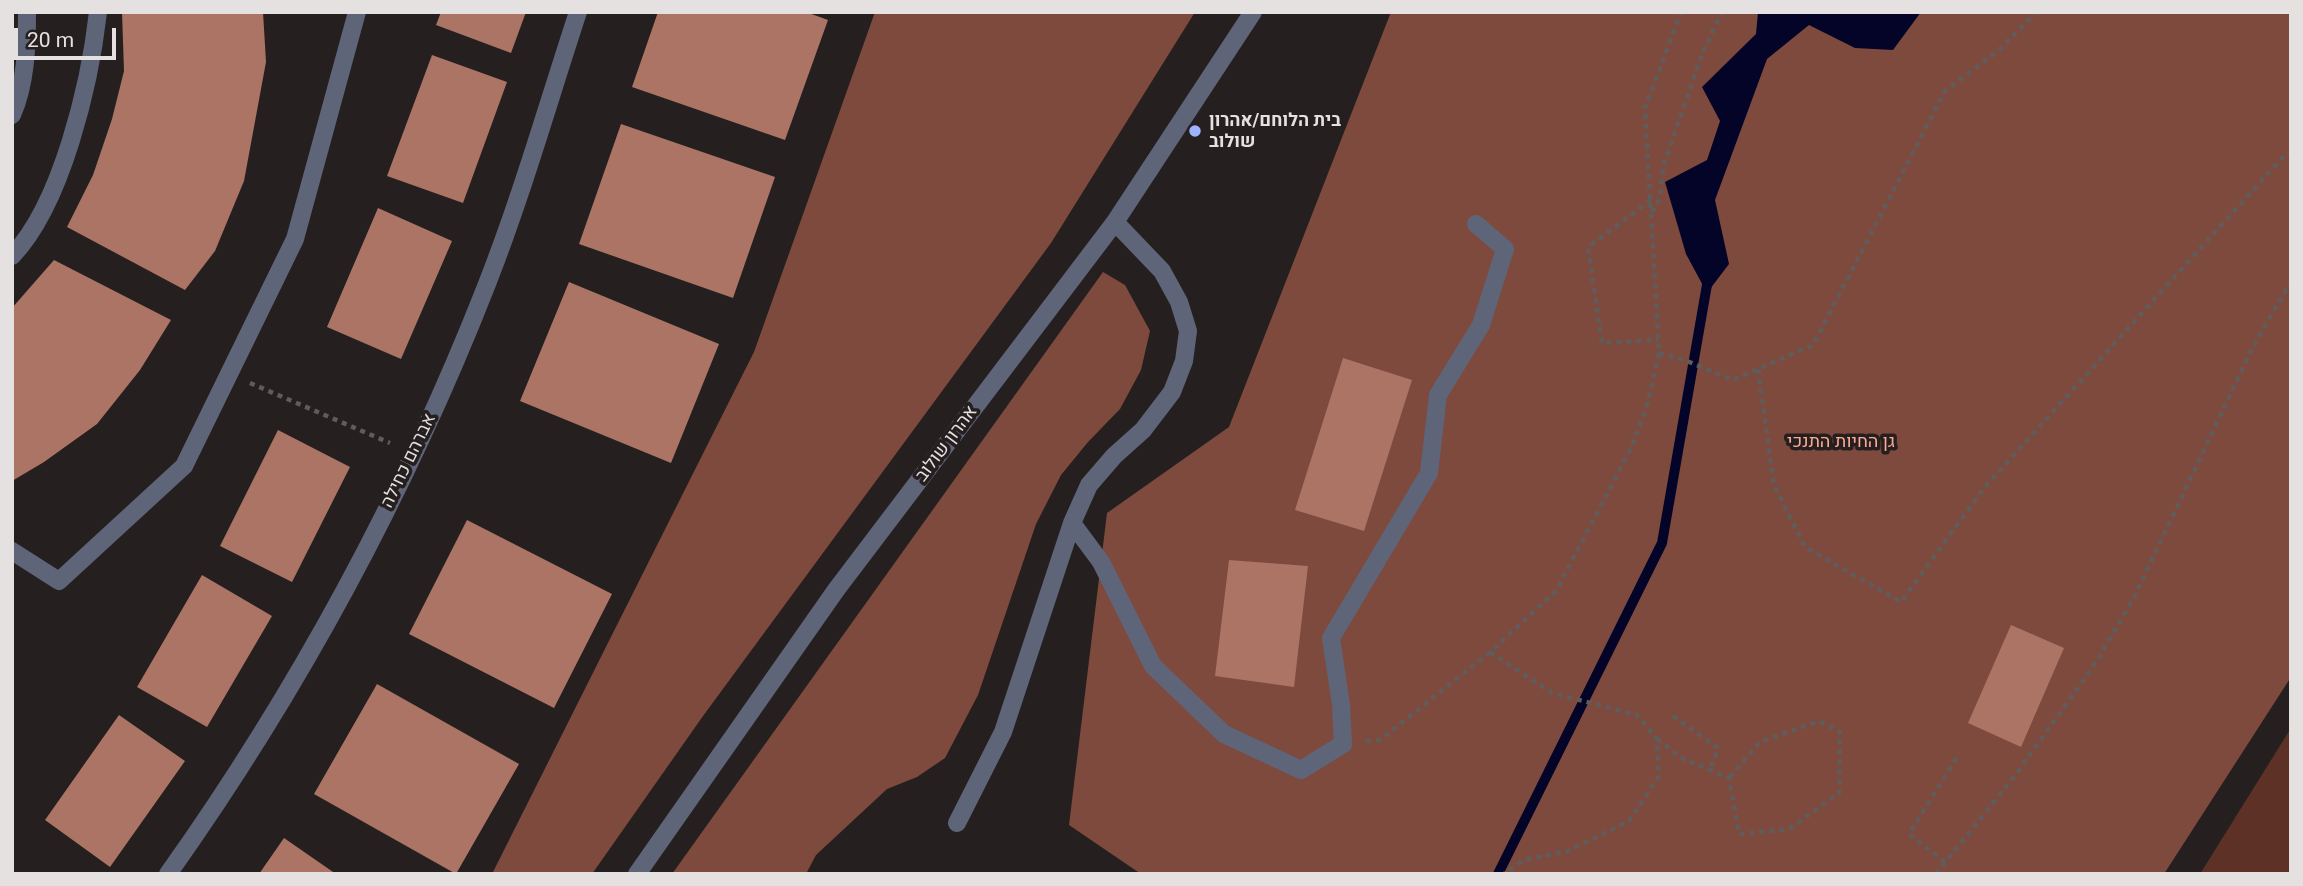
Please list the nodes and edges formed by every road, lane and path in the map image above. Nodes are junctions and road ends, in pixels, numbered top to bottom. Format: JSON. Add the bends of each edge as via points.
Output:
{"nodes":[{"id":1,"x":27,"y":12,"type":"edge"},
{"id":2,"x":98,"y":12,"type":"edge"},
{"id":3,"x":357,"y":12,"type":"edge"},
{"id":4,"x":578,"y":12,"type":"edge"},
{"id":5,"x":1253,"y":12,"type":"edge"},
{"id":6,"x":1681,"y":12,"type":"edge"},
{"id":7,"x":1722,"y":12,"type":"edge"},
{"id":8,"x":2036,"y":12,"type":"edge"},
{"id":9,"x":12,"y":114,"type":"edge"},
{"id":10,"x":2291,"y":152,"type":"edge"},
{"id":11,"x":1651,"y":200,"type":"junction"},
{"id":12,"x":1651,"y":212,"type":"junction"},
{"id":13,"x":1115,"y":222,"type":"junction"},
{"id":14,"x":1476,"y":224,"type":"dead end"},
{"id":15,"x":12,"y":256,"type":"edge"},
{"id":16,"x":2291,"y":281,"type":"edge"},
{"id":17,"x":1658,"y":340,"type":"junction"},
{"id":18,"x":1659,"y":353,"type":"junction"},
{"id":19,"x":1758,"y":369,"type":"junction"},
{"id":20,"x":229,"y":374,"type":"junction"},
{"id":21,"x":413,"y":453,"type":"junction"},
{"id":22,"x":1072,"y":523,"type":"junction"},
{"id":23,"x":12,"y":551,"type":"edge"},
{"id":24,"x":1490,"y":652,"type":"junction"},
{"id":25,"x":1673,"y":716,"type":"dead end"},
{"id":26,"x":1657,"y":739,"type":"junction"},
{"id":27,"x":1343,"y":744,"type":"junction"},
{"id":28,"x":1959,"y":754,"type":"dead end"},
{"id":29,"x":1710,"y":770,"type":"junction"},
{"id":30,"x":1729,"y":778,"type":"junction"},
{"id":31,"x":957,"y":823,"type":"dead end"},
{"id":32,"x":1945,"y":862,"type":"junction"},
{"id":33,"x":168,"y":874,"type":"edge"},
{"id":34,"x":638,"y":874,"type":"edge"},
{"id":35,"x":1504,"y":874,"type":"edge"},
{"id":36,"x":1936,"y":874,"type":"edge"}],
"edges":[{"from":1,"to":9,"type":"street","via":[[27,47]]},
{"from":2,"to":15,"type":"street","via":[[80,115],[53,186],[26,241]]},
{"from":3,"to":20,"type":"street","via":[[295,239]]},
{"from":4,"to":21,"type":"street","name":"אברהם כחילה","via":[[497,258]]},
{"from":5,"to":13,"type":"street","name":"אהרון שולוב"},
{"from":6,"to":11,"type":"path","via":[[1646,108]]},
{"from":7,"to":12,"type":"path","via":[[1702,54],[1663,166],[1660,198]]},
{"from":8,"to":19,"type":"path","via":[[1999,50],[1945,91],[1813,345]]},
{"from":10,"to":19,"type":"path","via":[[1984,488],[1901,602],[1805,547],[1774,485]]},
{"from":11,"to":12,"type":"path"},
{"from":11,"to":17,"type":"path","via":[[1588,247],[1602,343]]},
{"from":12,"to":17,"type":"path"},
{"from":13,"to":22,"type":"street","via":[[1162,271],[1179,302],[1188,331],[1184,361],[1172,392],[1143,430],[1089,485]]},
{"from":13,"to":34,"type":"street","name":"אהרון שולוב","via":[[836,590]]},
{"from":14,"to":27,"type":"street","via":[[1505,249],[1481,326],[1438,395],[1429,473],[1331,638]]},
{"from":16,"to":32,"type":"path","via":[[2253,347],[2134,597],[2097,661],[2017,773]]},
{"from":17,"to":18,"type":"path"},
{"from":18,"to":19,"type":"path","via":[[1733,380]]},
{"from":18,"to":24,"type":"path","via":[[1632,446],[1556,591]]},
{"from":20,"to":21,"type":"path"},
{"from":20,"to":23,"type":"street","via":[[184,466],[59,581]]},
{"from":21,"to":33,"type":"street","name":"אברהם כחילה","via":[[343,594],[277,711]]},
{"from":22,"to":27,"type":"street","via":[[1101,562],[1153,666],[1224,734],[1301,770]]},
{"from":22,"to":31,"type":"street","via":[[1003,732]]},
{"from":24,"to":26,"type":"path","via":[[1552,693],[1637,715]]},
{"from":24,"to":27,"type":"path","via":[[1380,740]]},
{"from":25,"to":29,"type":"path","via":[[1718,748]]},
{"from":26,"to":29,"type":"path","via":[[1683,759]]},
{"from":26,"to":35,"type":"path","via":[[1659,776],[1629,821],[1568,852],[1524,860]]},
{"from":28,"to":32,"type":"path","via":[[1909,834]]},
{"from":29,"to":30,"type":"path"},
{"from":30,"to":30,"type":"path","via":[[1760,742],[1819,721],[1840,732],[1839,793],[1790,829],[1739,834]]},
{"from":32,"to":36,"type":"path"}]}
